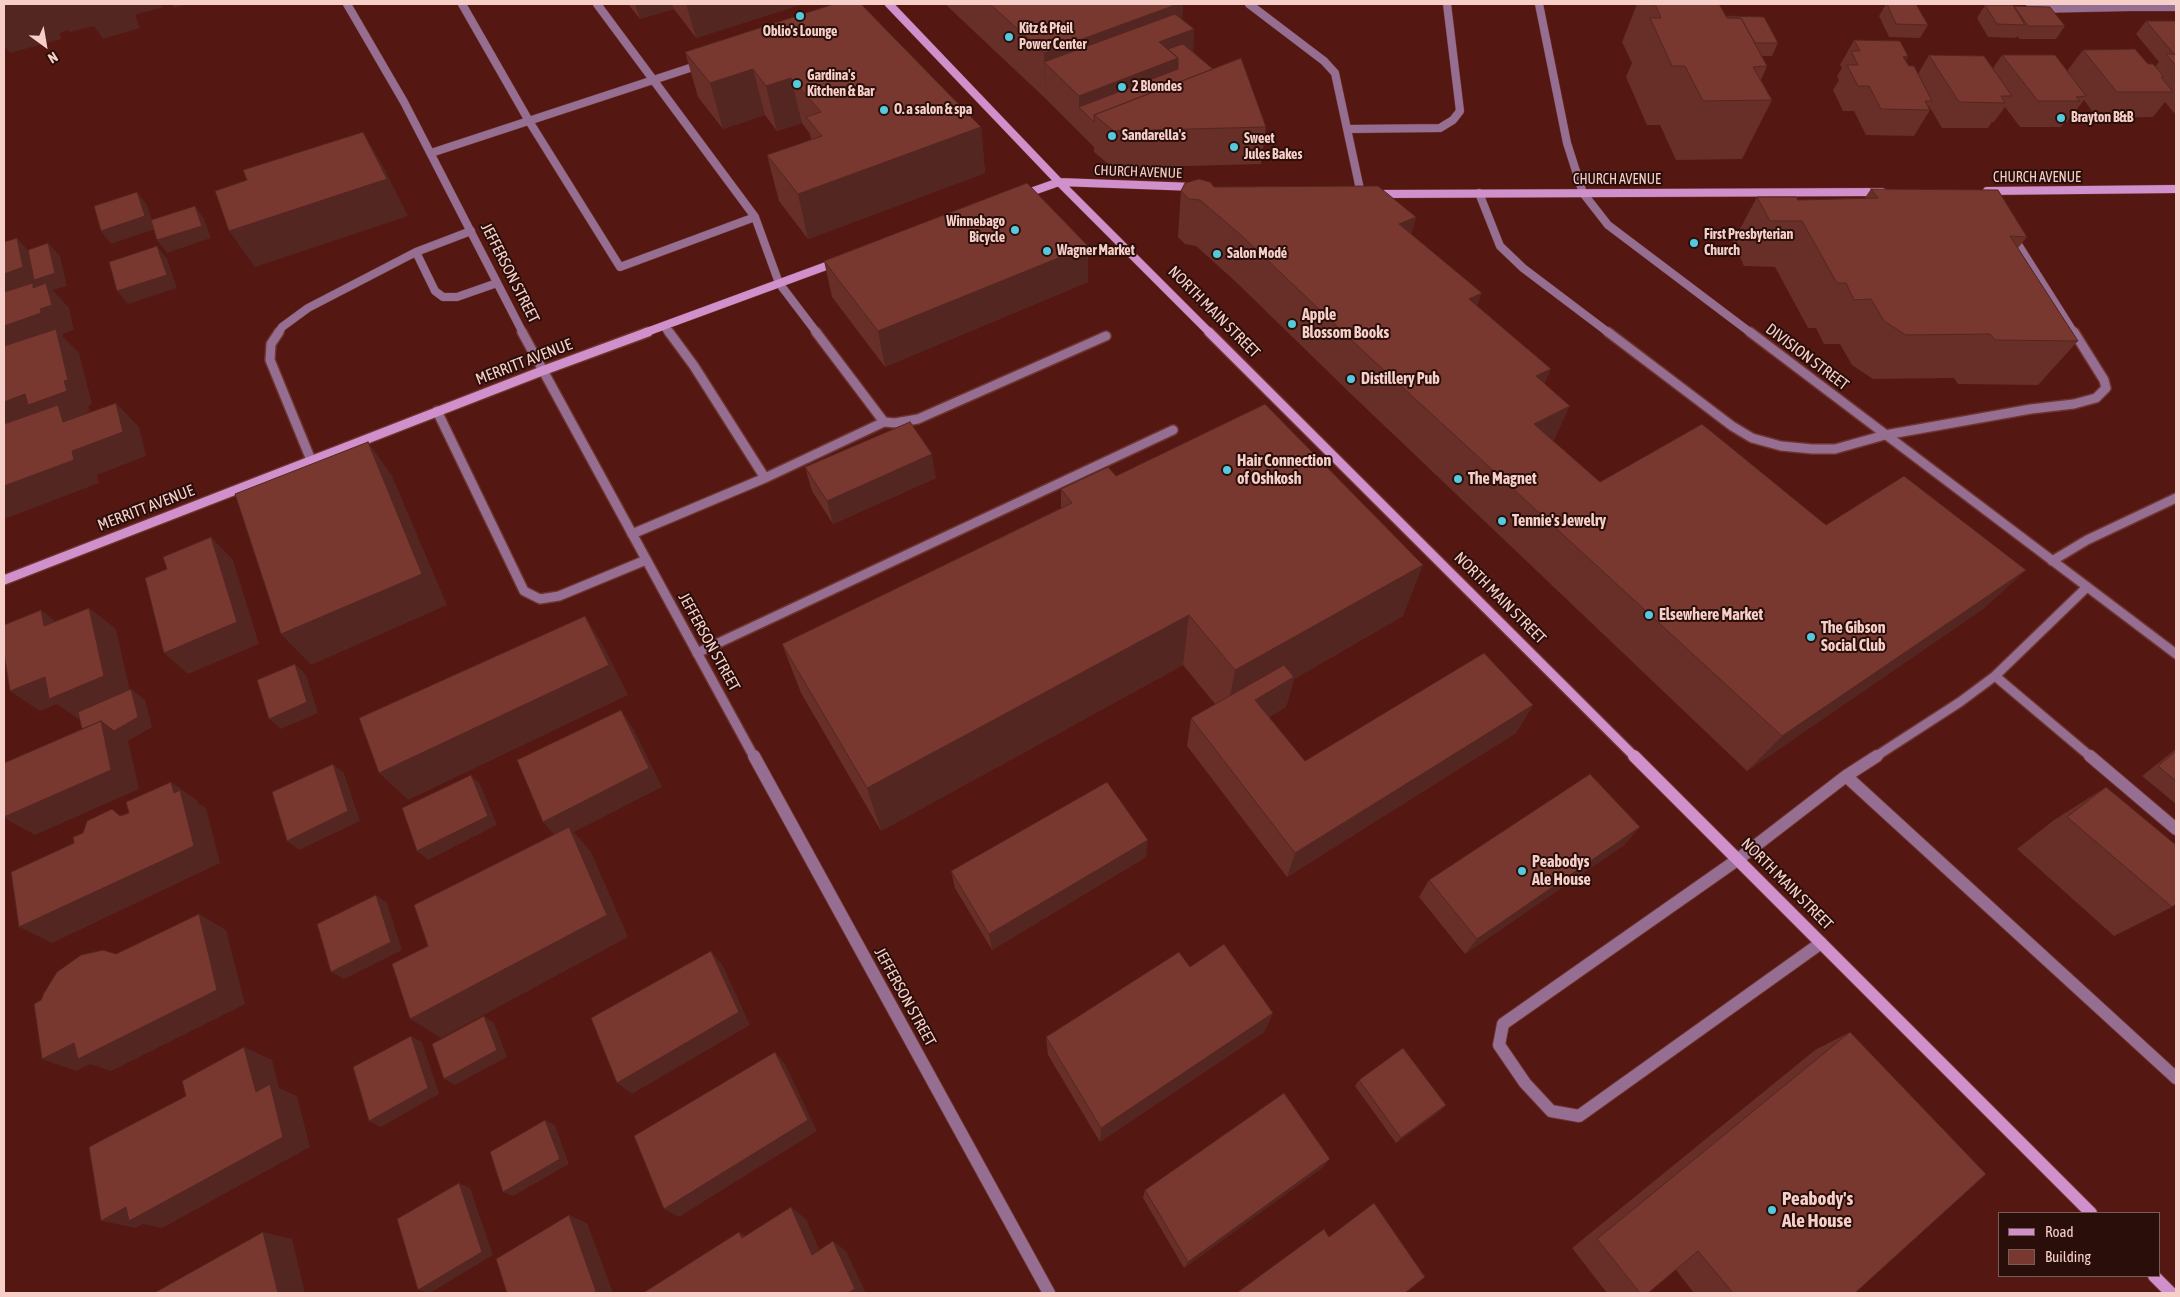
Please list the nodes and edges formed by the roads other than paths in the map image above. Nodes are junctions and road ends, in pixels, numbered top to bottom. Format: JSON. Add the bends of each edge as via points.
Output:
{"nodes":[{"id":1,"x":347,"y":4,"type":"edge"},
{"id":2,"x":462,"y":4,"type":"edge"},
{"id":3,"x":597,"y":4,"type":"edge"},
{"id":4,"x":889,"y":4,"type":"edge"},
{"id":5,"x":1249,"y":4,"type":"edge"},
{"id":6,"x":1447,"y":4,"type":"edge"},
{"id":7,"x":1540,"y":4,"type":"edge"},
{"id":8,"x":2030,"y":4,"type":"edge"},
{"id":9,"x":2128,"y":6,"type":"edge"},
{"id":10,"x":2176,"y":7,"type":"edge"},
{"id":11,"x":707,"y":62,"type":"edge"},
{"id":12,"x":653,"y":80,"type":"junction"},
{"id":13,"x":529,"y":121,"type":"junction"},
{"id":14,"x":1348,"y":129,"type":"junction"},
{"id":15,"x":431,"y":153,"type":"junction"},
{"id":16,"x":1059,"y":182,"type":"junction"},
{"id":17,"x":1205,"y":188,"type":"edge"},
{"id":18,"x":2176,"y":189,"type":"edge"},
{"id":19,"x":1983,"y":190,"type":"junction"},
{"id":20,"x":1974,"y":191,"type":"edge"},
{"id":21,"x":1895,"y":192,"type":"edge"},
{"id":22,"x":1351,"y":193,"type":"edge"},
{"id":23,"x":1479,"y":193,"type":"junction"},
{"id":24,"x":1583,"y":193,"type":"junction"},
{"id":25,"x":1360,"y":194,"type":"junction"},
{"id":26,"x":1012,"y":198,"type":"edge"},
{"id":27,"x":1989,"y":199,"type":"edge"},
{"id":28,"x":755,"y":217,"type":"junction"},
{"id":29,"x":2004,"y":224,"type":"edge"},
{"id":30,"x":470,"y":231,"type":"junction"},
{"id":31,"x":416,"y":252,"type":"junction"},
{"id":32,"x":844,"y":259,"type":"edge"},
{"id":33,"x":497,"y":283,"type":"junction"},
{"id":34,"x":779,"y":283,"type":"junction"},
{"id":35,"x":664,"y":326,"type":"junction"},
{"id":36,"x":1106,"y":336,"type":"dead end"},
{"id":37,"x":542,"y":371,"type":"junction"},
{"id":38,"x":437,"y":412,"type":"junction"},
{"id":39,"x":884,"y":422,"type":"junction"},
{"id":40,"x":1174,"y":430,"type":"dead end"},
{"id":41,"x":1885,"y":435,"type":"junction"},
{"id":42,"x":311,"y":460,"type":"junction"},
{"id":43,"x":765,"y":478,"type":"junction"},
{"id":44,"x":2176,"y":498,"type":"edge"},
{"id":45,"x":632,"y":534,"type":"junction"},
{"id":46,"x":646,"y":560,"type":"junction"},
{"id":47,"x":2052,"y":561,"type":"junction"},
{"id":48,"x":4,"y":580,"type":"edge"},
{"id":49,"x":2087,"y":587,"type":"junction"},
{"id":50,"x":697,"y":653,"type":"junction"},
{"id":51,"x":2176,"y":654,"type":"edge"},
{"id":52,"x":1995,"y":676,"type":"junction"},
{"id":53,"x":1846,"y":776,"type":"junction"},
{"id":54,"x":2176,"y":829,"type":"edge"},
{"id":55,"x":1737,"y":860,"type":"junction"},
{"id":56,"x":1821,"y":943,"type":"junction"},
{"id":57,"x":2176,"y":1078,"type":"edge"},
{"id":58,"x":2090,"y":1212,"type":"edge"},
{"id":59,"x":2155,"y":1277,"type":"edge"},
{"id":60,"x":1049,"y":1293,"type":"edge"},
{"id":61,"x":2171,"y":1293,"type":"edge"}],
"edges":[{"from":1,"to":15,"type":"street","name":"JEFFERSON STREET"},
{"from":2,"to":13,"type":"street"},
{"from":3,"to":12,"type":"street"},
{"from":4,"to":16,"type":"street","name":"NORTH MAIN STREET"},
{"from":5,"to":14,"type":"street","via":[[1324,61],[1334,73]]},
{"from":6,"to":14,"type":"street","via":[[1460,111],[1453,120],[1440,128]]},
{"from":7,"to":24,"type":"street","name":"DIVISION STREET","via":[[1567,143]]},
{"from":8,"to":9,"type":"street","via":[[2034,8]]},
{"from":9,"to":10,"type":"street"},
{"from":11,"to":12,"type":"street"},
{"from":12,"to":13,"type":"street"},
{"from":12,"to":28,"type":"street"},
{"from":13,"to":15,"type":"street"},
{"from":13,"to":28,"type":"street","via":[[620,267]]},
{"from":14,"to":25,"type":"street"},
{"from":15,"to":30,"type":"street","name":"JEFFERSON STREET"},
{"from":16,"to":17,"type":"street","name":"CHURCH AVENUE"},
{"from":16,"to":26,"type":"street"},
{"from":16,"to":55,"type":"street","name":"NORTH MAIN STREET"},
{"from":18,"to":19,"type":"street","name":"CHURCH AVENUE"},
{"from":19,"to":20,"type":"street","name":"CHURCH AVENUE"},
{"from":19,"to":27,"type":"street"},
{"from":21,"to":24,"type":"street","name":"CHURCH AVENUE"},
{"from":22,"to":25,"type":"street","name":"CHURCH AVENUE"},
{"from":23,"to":24,"type":"street","name":"CHURCH AVENUE"},
{"from":23,"to":25,"type":"street","name":"CHURCH AVENUE"},
{"from":23,"to":41,"type":"street","via":[[1500,246],[1511,258],[1752,438],[1781,446],[1835,449]]},
{"from":24,"to":41,"type":"street","name":"DIVISION STREET","via":[[1608,225]]},
{"from":28,"to":34,"type":"street"},
{"from":29,"to":41,"type":"street","via":[[2104,380],[2106,388],[2096,398],[2074,404]]},
{"from":30,"to":31,"type":"street"},
{"from":30,"to":33,"type":"street","name":"JEFFERSON STREET"},
{"from":31,"to":33,"type":"street","via":[[435,291],[443,297],[457,297]]},
{"from":31,"to":42,"type":"street","via":[[308,308],[282,327],[271,344],[270,360]]},
{"from":32,"to":34,"type":"street","name":"MERRITT AVENUE"},
{"from":33,"to":37,"type":"street","name":"JEFFERSON STREET"},
{"from":34,"to":35,"type":"street","name":"MERRITT AVENUE"},
{"from":34,"to":39,"type":"street"},
{"from":35,"to":37,"type":"street","name":"MERRITT AVENUE"},
{"from":35,"to":43,"type":"street","via":[[694,366]]},
{"from":36,"to":39,"type":"street","via":[[918,419],[895,424]]},
{"from":37,"to":38,"type":"street","name":"MERRITT AVENUE"},
{"from":37,"to":45,"type":"street","name":"JEFFERSON STREET"},
{"from":38,"to":42,"type":"street","name":"MERRITT AVENUE"},
{"from":38,"to":46,"type":"street","via":[[524,591],[540,600],[560,596]]},
{"from":39,"to":43,"type":"street"},
{"from":40,"to":50,"type":"street"},
{"from":41,"to":47,"type":"street","name":"DIVISION STREET"},
{"from":42,"to":48,"type":"street","name":"MERRITT AVENUE"},
{"from":43,"to":45,"type":"street"},
{"from":44,"to":47,"type":"street","via":[[2087,540]]},
{"from":45,"to":46,"type":"street","name":"JEFFERSON STREET"},
{"from":46,"to":50,"type":"street","name":"JEFFERSON STREET"},
{"from":47,"to":49,"type":"street","name":"DIVISION STREET"},
{"from":49,"to":51,"type":"street","name":"DIVISION STREET"},
{"from":49,"to":52,"type":"street"},
{"from":50,"to":60,"type":"street","name":"JEFFERSON STREET"},
{"from":52,"to":53,"type":"street"},
{"from":52,"to":54,"type":"street"},
{"from":53,"to":55,"type":"street"},
{"from":53,"to":57,"type":"street"},
{"from":55,"to":56,"type":"street","name":"NORTH MAIN STREET"},
{"from":55,"to":56,"type":"street","via":[[1503,1024],[1499,1045],[1525,1083],[1551,1111],[1579,1116]]},
{"from":56,"to":58,"type":"street","name":"NORTH MAIN STREET"},
{"from":59,"to":61,"type":"street"}]}
